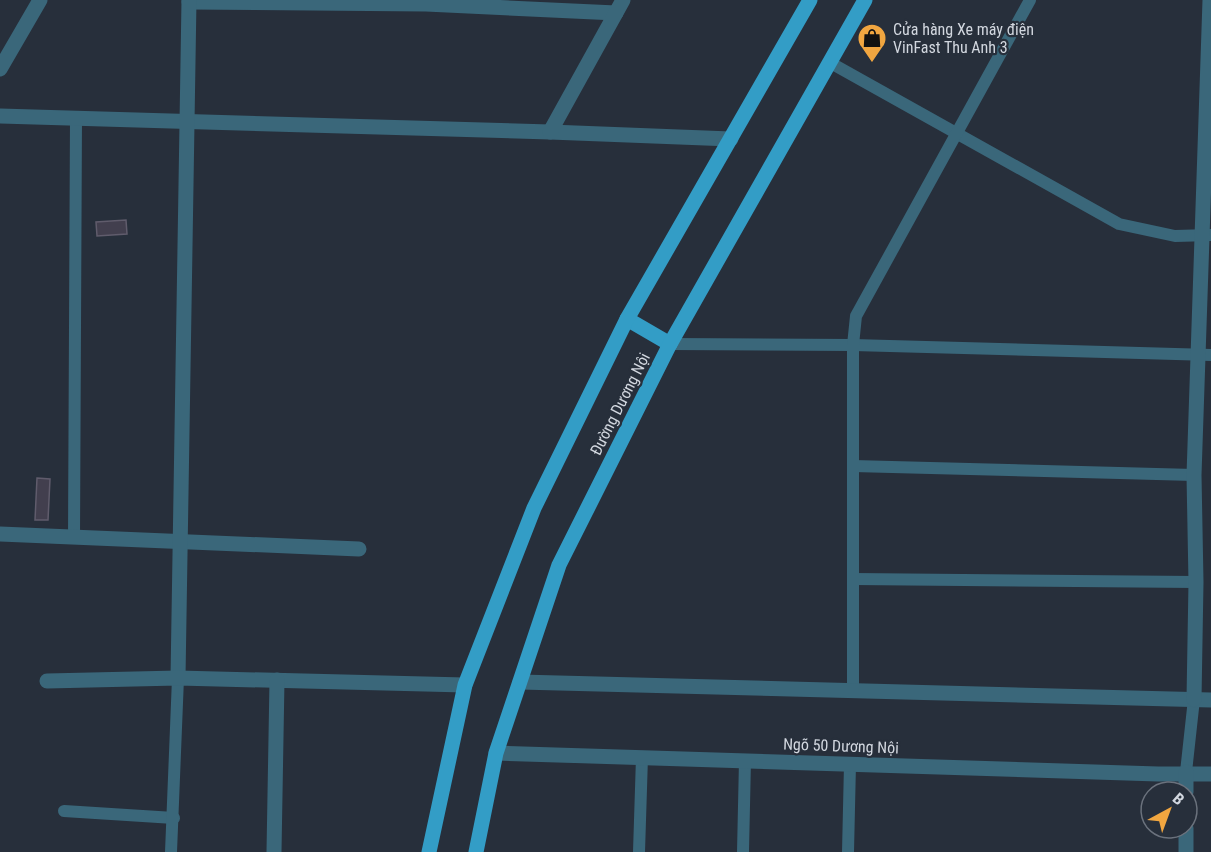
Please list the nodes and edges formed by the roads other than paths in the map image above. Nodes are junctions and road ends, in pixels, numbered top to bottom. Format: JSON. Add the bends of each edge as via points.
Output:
{"nodes":[{"id":1,"x":40,"y":0,"type":"edge"},
{"id":2,"x":810,"y":0,"type":"edge"},
{"id":3,"x":865,"y":0,"type":"edge"},
{"id":4,"x":1030,"y":0,"type":"edge"},
{"id":5,"x":1210,"y":0,"type":"edge"},
{"id":6,"x":189,"y":1,"type":"edge"},
{"id":7,"x":620,"y":7,"type":"edge"},
{"id":8,"x":1211,"y":18,"type":"edge"},
{"id":9,"x":4,"y":51,"type":"edge"},
{"id":10,"x":829,"y":62,"type":"junction"},
{"id":11,"x":0,"y":69,"type":"edge"},
{"id":12,"x":0,"y":116,"type":"edge"},
{"id":13,"x":76,"y":118,"type":"junction"},
{"id":14,"x":187,"y":121,"type":"junction"},
{"id":15,"x":1209,"y":130,"type":"edge"},
{"id":16,"x":550,"y":132,"type":"junction"},
{"id":17,"x":957,"y":133,"type":"junction"},
{"id":18,"x":731,"y":139,"type":"junction"},
{"id":19,"x":1207,"y":235,"type":"edge"},
{"id":20,"x":627,"y":319,"type":"junction"},
{"id":21,"x":670,"y":344,"type":"junction"},
{"id":22,"x":853,"y":345,"type":"junction"},
{"id":23,"x":1205,"y":355,"type":"edge"},
{"id":24,"x":853,"y":465,"type":"junction"},
{"id":25,"x":1194,"y":475,"type":"junction"},
{"id":26,"x":0,"y":534,"type":"edge"},
{"id":27,"x":74,"y":537,"type":"junction"},
{"id":28,"x":180,"y":542,"type":"junction"},
{"id":29,"x":359,"y":549,"type":"dead end"},
{"id":30,"x":853,"y":579,"type":"junction"},
{"id":31,"x":1196,"y":582,"type":"junction"},
{"id":32,"x":178,"y":678,"type":"junction"},
{"id":33,"x":277,"y":680,"type":"junction"},
{"id":34,"x":47,"y":681,"type":"dead end"},
{"id":35,"x":520,"y":682,"type":"junction"},
{"id":36,"x":465,"y":685,"type":"junction"},
{"id":37,"x":853,"y":690,"type":"junction"},
{"id":38,"x":1194,"y":699,"type":"junction"},
{"id":39,"x":1211,"y":700,"type":"edge"},
{"id":40,"x":496,"y":753,"type":"junction"},
{"id":41,"x":642,"y":757,"type":"junction"},
{"id":42,"x":745,"y":760,"type":"junction"},
{"id":43,"x":850,"y":764,"type":"junction"},
{"id":44,"x":1186,"y":772,"type":"junction"},
{"id":45,"x":1211,"y":774,"type":"edge"},
{"id":46,"x":1186,"y":780,"type":"edge"},
{"id":47,"x":64,"y":811,"type":"dead end"},
{"id":48,"x":174,"y":818,"type":"junction"},
{"id":49,"x":171,"y":852,"type":"edge"},
{"id":50,"x":274,"y":852,"type":"edge"},
{"id":51,"x":429,"y":852,"type":"edge"},
{"id":52,"x":476,"y":852,"type":"edge"},
{"id":53,"x":639,"y":852,"type":"edge"},
{"id":54,"x":743,"y":852,"type":"edge"},
{"id":55,"x":848,"y":852,"type":"edge"}],
"edges":[{"from":1,"to":9,"type":"street"},
{"from":2,"to":18,"type":"main road","name":"Đường Dương Nội"},
{"from":3,"to":10,"type":"main road","name":"Đường Dương Nội"},
{"from":4,"to":17,"type":"lane"},
{"from":5,"to":8,"type":"street"},
{"from":6,"to":7,"type":"street"},
{"from":6,"to":14,"type":"street"},
{"from":7,"to":16,"type":"street"},
{"from":8,"to":15,"type":"street"},
{"from":9,"to":11,"type":"street"},
{"from":10,"to":17,"type":"lane"},
{"from":10,"to":21,"type":"main road","name":"Đường Dương Nội"},
{"from":12,"to":13,"type":"street"},
{"from":13,"to":14,"type":"street"},
{"from":13,"to":27,"type":"lane"},
{"from":14,"to":16,"type":"street"},
{"from":14,"to":28,"type":"street"},
{"from":15,"to":19,"type":"street"},
{"from":16,"to":18,"type":"street"},
{"from":17,"to":19,"type":"lane","via":[[1119,224],[1175,236]]},
{"from":17,"to":22,"type":"lane","via":[[856,316]]},
{"from":18,"to":20,"type":"main road","name":"Đường Dương Nội"},
{"from":19,"to":23,"type":"street"},
{"from":20,"to":21,"type":"main road"},
{"from":20,"to":36,"type":"main road","name":"Đường Dương Nội","via":[[534,508]]},
{"from":21,"to":22,"type":"lane"},
{"from":21,"to":35,"type":"main road","name":"Đường Dương Nội","via":[[559,565]]},
{"from":22,"to":23,"type":"lane"},
{"from":22,"to":24,"type":"lane"},
{"from":23,"to":25,"type":"street"},
{"from":24,"to":25,"type":"lane"},
{"from":24,"to":30,"type":"lane"},
{"from":25,"to":31,"type":"street"},
{"from":26,"to":27,"type":"street"},
{"from":27,"to":28,"type":"street"},
{"from":28,"to":29,"type":"street"},
{"from":28,"to":32,"type":"street"},
{"from":30,"to":31,"type":"lane"},
{"from":30,"to":37,"type":"lane"},
{"from":31,"to":38,"type":"street"},
{"from":32,"to":33,"type":"street"},
{"from":32,"to":34,"type":"street"},
{"from":32,"to":48,"type":"lane"},
{"from":33,"to":36,"type":"street"},
{"from":33,"to":50,"type":"street"},
{"from":35,"to":37,"type":"street"},
{"from":35,"to":40,"type":"main road","name":"Đường Dương Nội"},
{"from":36,"to":51,"type":"main road","name":"Đường Dương Nội"},
{"from":37,"to":38,"type":"street"},
{"from":38,"to":39,"type":"street"},
{"from":38,"to":44,"type":"lane"},
{"from":40,"to":41,"type":"street","name":"Ngõ 50 Dương Nội"},
{"from":40,"to":52,"type":"main road","name":"Đường Dương Nội"},
{"from":41,"to":42,"type":"street","name":"Ngõ 50 Dương Nội"},
{"from":41,"to":53,"type":"lane"},
{"from":42,"to":43,"type":"street","name":"Ngõ 50 Dương Nội"},
{"from":42,"to":54,"type":"lane"},
{"from":43,"to":44,"type":"street","name":"Ngõ 50 Dương Nội"},
{"from":43,"to":55,"type":"lane"},
{"from":44,"to":45,"type":"street","name":"Ngõ 50 Dương Nội"},
{"from":44,"to":46,"type":"street"},
{"from":47,"to":48,"type":"lane"},
{"from":48,"to":49,"type":"lane"}]}
